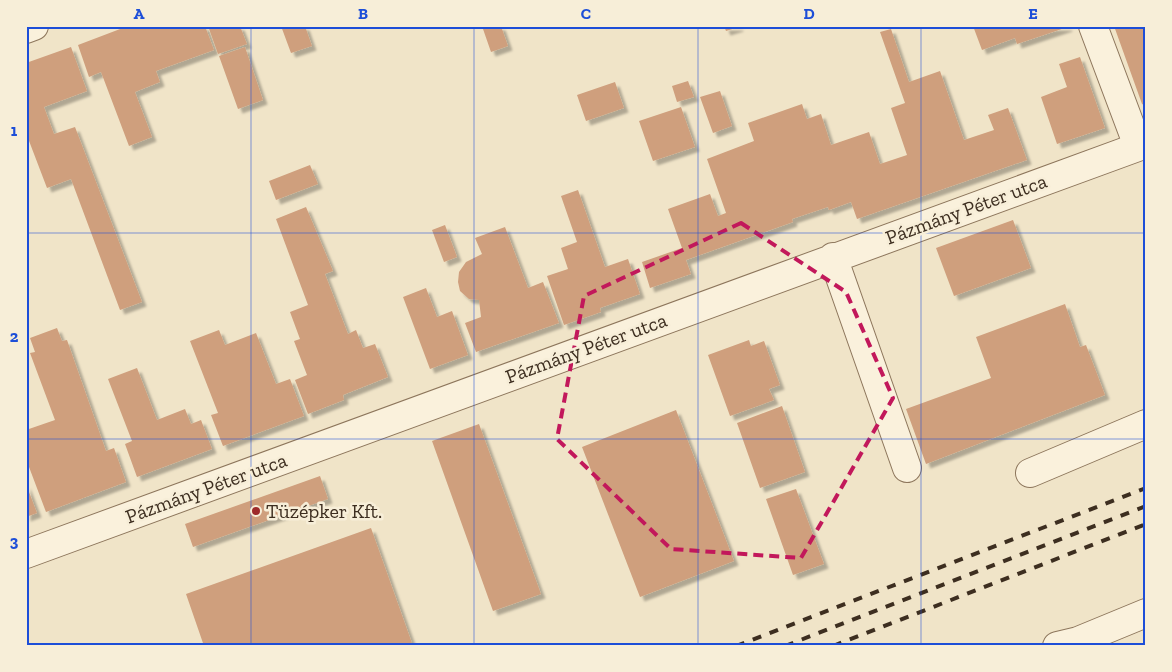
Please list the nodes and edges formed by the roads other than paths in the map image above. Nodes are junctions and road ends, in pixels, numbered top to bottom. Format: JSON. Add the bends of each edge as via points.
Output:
{"nodes":[{"id":1,"x":34,"y":26,"type":"edge"},
{"id":2,"x":1093,"y":26,"type":"edge"},
{"id":3,"x":26,"y":29,"type":"edge"},
{"id":4,"x":1142,"y":145,"type":"edge"},
{"id":5,"x":834,"y":257,"type":"junction"},
{"id":6,"x":1146,"y":424,"type":"edge"},
{"id":7,"x":907,"y":468,"type":"dead end"},
{"id":8,"x":1030,"y":473,"type":"dead end"},
{"id":9,"x":26,"y":554,"type":"edge"},
{"id":10,"x":1146,"y":613,"type":"edge"},
{"id":11,"x":1057,"y":646,"type":"edge"}],
"edges":[{"from":1,"to":3,"type":"street"},
{"from":2,"to":4,"type":"street"},
{"from":4,"to":5,"type":"street","name":"Pázmány Péter utca"},
{"from":5,"to":7,"type":"street"},
{"from":5,"to":9,"type":"street","name":"Pázmány Péter utca","via":[[347,446]]},
{"from":6,"to":8,"type":"street"},
{"from":10,"to":11,"type":"street","via":[[1078,641]]}]}
